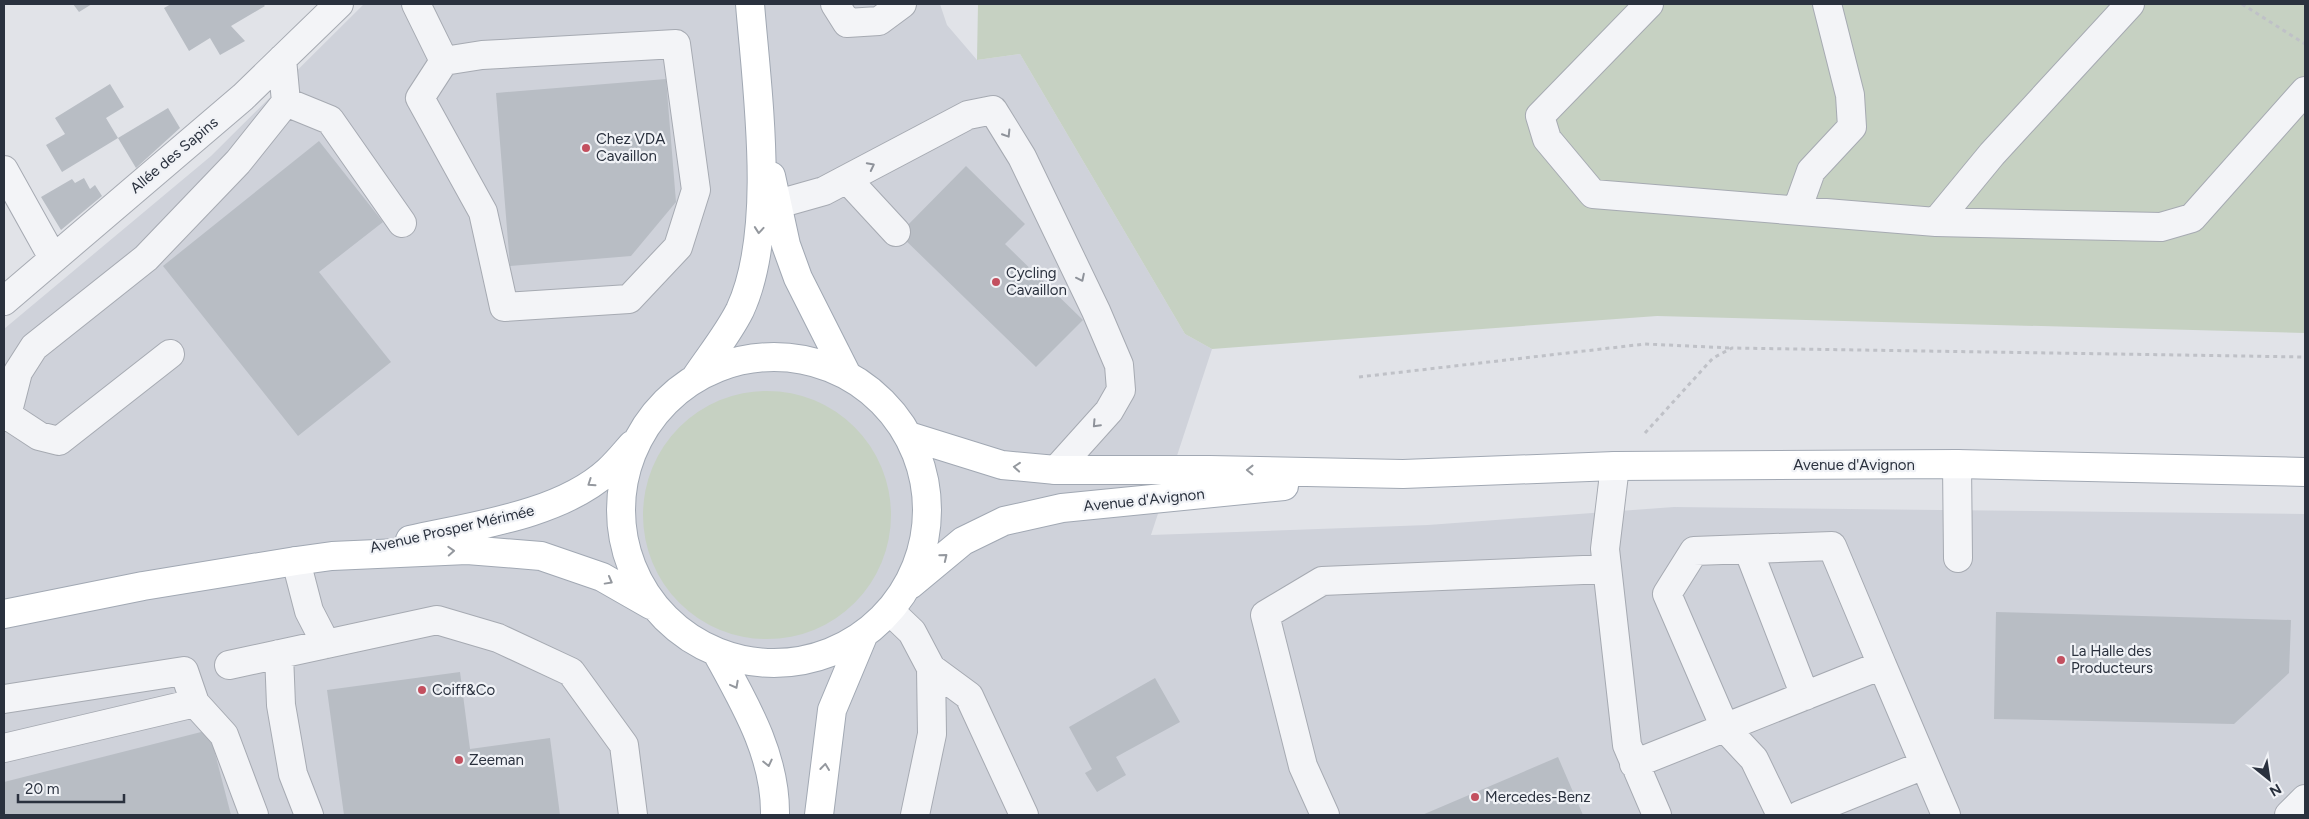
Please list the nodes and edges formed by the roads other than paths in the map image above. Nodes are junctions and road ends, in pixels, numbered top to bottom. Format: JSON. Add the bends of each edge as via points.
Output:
{"nodes":[{"id":1,"x":339,"y":4,"type":"edge"},
{"id":2,"x":750,"y":4,"type":"edge"},
{"id":3,"x":835,"y":4,"type":"edge"},
{"id":4,"x":902,"y":4,"type":"edge"},
{"id":5,"x":1650,"y":4,"type":"edge"},
{"id":6,"x":1827,"y":4,"type":"edge"},
{"id":7,"x":2121,"y":6,"type":"edge"},
{"id":8,"x":426,"y":9,"type":"edge"},
{"id":9,"x":282,"y":59,"type":"junction"},
{"id":10,"x":444,"y":61,"type":"junction"},
{"id":11,"x":2305,"y":91,"type":"edge"},
{"id":12,"x":286,"y":102,"type":"junction"},
{"id":13,"x":760,"y":129,"type":"junction"},
{"id":14,"x":4,"y":170,"type":"edge"},
{"id":15,"x":846,"y":180,"type":"junction"},
{"id":16,"x":778,"y":204,"type":"junction"},
{"id":17,"x":1797,"y":210,"type":"junction"},
{"id":18,"x":1936,"y":222,"type":"junction"},
{"id":19,"x":402,"y":223,"type":"dead end"},
{"id":20,"x":896,"y":232,"type":"dead end"},
{"id":21,"x":53,"y":258,"type":"junction"},
{"id":22,"x":4,"y":301,"type":"edge"},
{"id":23,"x":170,"y":354,"type":"dead end"},
{"id":24,"x":847,"y":374,"type":"junction"},
{"id":25,"x":695,"y":379,"type":"junction"},
{"id":26,"x":5,"y":416,"type":"edge"},
{"id":27,"x":909,"y":436,"type":"junction"},
{"id":28,"x":638,"y":438,"type":"junction"},
{"id":29,"x":1956,"y":464,"type":"junction"},
{"id":30,"x":1615,"y":466,"type":"junction"},
{"id":31,"x":1056,"y":470,"type":"junction"},
{"id":32,"x":2305,"y":472,"type":"edge"},
{"id":33,"x":1404,"y":474,"type":"junction"},
{"id":34,"x":1748,"y":549,"type":"junction"},
{"id":35,"x":332,"y":556,"type":"junction"},
{"id":36,"x":1958,"y":558,"type":"dead end"},
{"id":37,"x":296,"y":561,"type":"junction"},
{"id":38,"x":1608,"y":569,"type":"junction"},
{"id":39,"x":907,"y":588,"type":"junction"},
{"id":40,"x":653,"y":606,"type":"junction"},
{"id":41,"x":890,"y":611,"type":"junction"},
{"id":42,"x":4,"y":614,"type":"edge"},
{"id":43,"x":863,"y":636,"type":"junction"},
{"id":44,"x":326,"y":644,"type":"junction"},
{"id":45,"x":717,"y":653,"type":"junction"},
{"id":46,"x":279,"y":654,"type":"junction"},
{"id":47,"x":229,"y":665,"type":"dead end"},
{"id":48,"x":1882,"y":665,"type":"junction"},
{"id":49,"x":931,"y":668,"type":"junction"},
{"id":50,"x":1805,"y":696,"type":"junction"},
{"id":51,"x":4,"y":698,"type":"edge"},
{"id":52,"x":195,"y":703,"type":"junction"},
{"id":53,"x":1725,"y":728,"type":"junction"},
{"id":54,"x":4,"y":748,"type":"edge"},
{"id":55,"x":1634,"y":764,"type":"junction"},
{"id":56,"x":1924,"y":765,"type":"junction"},
{"id":57,"x":2305,"y":799,"type":"edge"},
{"id":58,"x":254,"y":815,"type":"edge"},
{"id":59,"x":309,"y":815,"type":"edge"},
{"id":60,"x":633,"y":815,"type":"edge"},
{"id":61,"x":776,"y":815,"type":"edge"},
{"id":62,"x":818,"y":815,"type":"edge"},
{"id":63,"x":915,"y":815,"type":"edge"},
{"id":64,"x":1024,"y":815,"type":"edge"},
{"id":65,"x":1325,"y":815,"type":"edge"},
{"id":66,"x":1657,"y":815,"type":"edge"},
{"id":67,"x":1781,"y":815,"type":"edge"},
{"id":68,"x":1800,"y":815,"type":"edge"},
{"id":69,"x":1946,"y":815,"type":"edge"},
{"id":70,"x":2289,"y":815,"type":"edge"}],
"edges":[{"from":1,"to":9,"type":"street","name":"Allée des Sapins"},
{"from":2,"to":13,"type":"main road"},
{"from":3,"to":4,"type":"street","via":[[847,23],[879,21]]},
{"from":5,"to":17,"type":"street","via":[[1540,116],[1547,139],[1593,194]]},
{"from":6,"to":17,"type":"street","via":[[1850,95],[1852,127],[1811,171]]},
{"from":7,"to":18,"type":"street"},
{"from":8,"to":10,"type":"street"},
{"from":9,"to":12,"type":"street"},
{"from":9,"to":21,"type":"street","name":"Allée des Sapins"},
{"from":10,"to":10,"type":"street","via":[[420,98],[483,212],[504,307],[630,299],[678,247],[696,190],[676,44],[482,55]]},
{"from":11,"to":18,"type":"street","via":[[2192,218],[2161,226]]},
{"from":12,"to":19,"type":"street","via":[[330,120]]},
{"from":12,"to":26,"type":"street","via":[[238,162],[146,258],[34,347],[18,372]]},
{"from":13,"to":16,"type":"main road"},
{"from":13,"to":25,"type":"main road","one_way":true,"via":[[761,204],[751,279],[739,310]]},
{"from":14,"to":21,"type":"street"},
{"from":15,"to":16,"type":"street","via":[[824,191]]},
{"from":15,"to":20,"type":"street"},
{"from":15,"to":31,"type":"street","one_way":true,"via":[[968,115],[993,110],[1022,157],[1119,364],[1121,390],[1109,411]]},
{"from":16,"to":24,"type":"main road","via":[[786,244],[798,278]]},
{"from":17,"to":18,"type":"street"},
{"from":21,"to":22,"type":"street","name":"Allée des Sapins"},
{"from":23,"to":26,"type":"street","via":[[59,441],[40,436]]},
{"from":24,"to":25,"type":"main road","via":[[818,363],[786,357],[754,358],[723,365]]},
{"from":24,"to":27,"type":"main road","via":[[892,412]]},
{"from":25,"to":28,"type":"main road","via":[[666,402]]},
{"from":31,"to":27,"type":"main road","name":"Avenue d'Avignon","one_way":true,"via":[[1002,466]]},
{"from":27,"to":39,"type":"main road","via":[[922,466],[927,496],[927,528],[920,559]]},
{"from":28,"to":35,"type":"main road","name":"Avenue Prosper Mérimée","one_way":true,"via":[[607,472],[581,490],[534,511]]},
{"from":28,"to":40,"type":"main road","via":[[627,465],[621,494],[620,524],[626,553],[637,581]]},
{"from":29,"to":30,"type":"main road","name":"Avenue d'Avignon"},
{"from":29,"to":32,"type":"main road","name":"Avenue d'Avignon"},
{"from":29,"to":36,"type":"street"},
{"from":30,"to":33,"type":"main road","name":"Avenue d'Avignon"},
{"from":30,"to":38,"type":"street","via":[[1605,549]]},
{"from":33,"to":31,"type":"main road","name":"Avenue d'Avignon","one_way":true},
{"from":39,"to":33,"type":"main road","name":"Avenue d'Avignon","one_way":true,"via":[[963,541],[1004,521],[1062,508]]},
{"from":34,"to":48,"type":"street","via":[[1832,546]]},
{"from":34,"to":50,"type":"street"},
{"from":34,"to":53,"type":"street","via":[[1694,550],[1667,594]]},
{"from":35,"to":37,"type":"main road","name":"Avenue Prosper Mérimée"},
{"from":35,"to":40,"type":"main road","name":"Avenue Prosper Mérimée","one_way":true,"via":[[467,550],[541,556],[602,577]]},
{"from":37,"to":42,"type":"main road","name":"Avenue Prosper Mérimée","via":[[144,586]]},
{"from":37,"to":44,"type":"street","via":[[309,611]]},
{"from":38,"to":55,"type":"street","via":[[1627,746]]},
{"from":38,"to":65,"type":"street","via":[[1322,581],[1265,616],[1303,766]]},
{"from":39,"to":41,"type":"main road"},
{"from":40,"to":45,"type":"main road","via":[[671,625]]},
{"from":41,"to":43,"type":"main road"},
{"from":41,"to":49,"type":"street","via":[[912,632]]},
{"from":43,"to":45,"type":"main road","via":[[836,651],[807,660],[777,664],[746,662]]},
{"from":62,"to":43,"type":"main road","one_way":true,"via":[[832,710]]},
{"from":44,"to":46,"type":"street"},
{"from":44,"to":60,"type":"street","via":[[437,620],[498,638],[571,672],[624,745]]},
{"from":45,"to":61,"type":"main road","one_way":true,"via":[[752,717],[766,754],[776,795]]},
{"from":46,"to":47,"type":"street"},
{"from":46,"to":59,"type":"street","via":[[281,705],[293,774]]},
{"from":48,"to":50,"type":"street"},
{"from":48,"to":56,"type":"street"},
{"from":49,"to":63,"type":"street","via":[[932,734]]},
{"from":49,"to":64,"type":"street","via":[[969,696]]},
{"from":50,"to":53,"type":"street"},
{"from":51,"to":52,"type":"street","via":[[184,671]]},
{"from":52,"to":54,"type":"street"},
{"from":52,"to":58,"type":"street","via":[[224,735]]},
{"from":53,"to":55,"type":"street"},
{"from":53,"to":67,"type":"street","via":[[1754,759]]},
{"from":55,"to":66,"type":"street"},
{"from":56,"to":68,"type":"street"},
{"from":56,"to":69,"type":"street"},
{"from":57,"to":70,"type":"street"}]}
